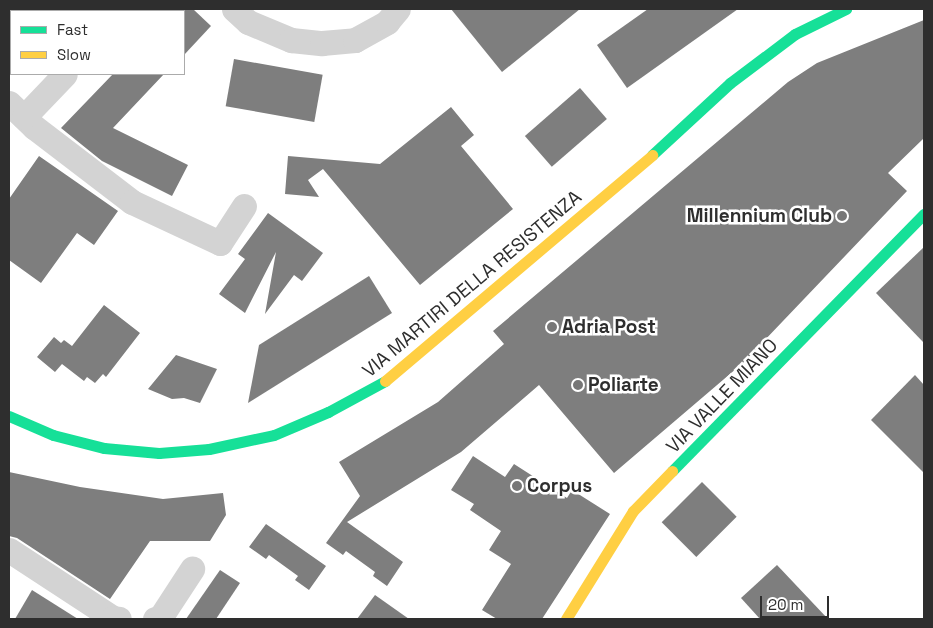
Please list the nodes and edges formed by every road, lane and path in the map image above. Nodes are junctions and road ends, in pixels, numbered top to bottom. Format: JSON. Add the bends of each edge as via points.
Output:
{"nodes":[{"id":1,"x":234,"y":9,"type":"edge"},
{"id":2,"x":398,"y":9,"type":"edge"},
{"id":3,"x":846,"y":9,"type":"edge"},
{"id":4,"x":64,"y":75,"type":"edge"},
{"id":5,"x":16,"y":110,"type":"edge"},
{"id":6,"x":244,"y":206,"type":"dead end"},
{"id":7,"x":924,"y":214,"type":"edge"},
{"id":8,"x":9,"y":416,"type":"edge"},
{"id":9,"x":9,"y":550,"type":"edge"},
{"id":10,"x":192,"y":569,"type":"dead end"},
{"id":11,"x":119,"y":619,"type":"edge"},
{"id":12,"x":155,"y":619,"type":"edge"},
{"id":13,"x":566,"y":619,"type":"edge"}],
"edges":[{"from":1,"to":2,"type":"street","via":[[248,22],[291,40],[322,44],[355,40],[387,22]]},
{"from":3,"to":8,"type":"main road","name":"VIA MARTIRI DELLA RESISTENZA","via":[[795,34],[730,83],[656,152],[378,388],[274,435],[209,449],[159,453],[104,448],[53,435]]},
{"from":4,"to":5,"type":"street"},
{"from":5,"to":6,"type":"street","via":[[132,202],[220,243]]},
{"from":7,"to":13,"type":"main road","name":"VIA VALLE MIANO","via":[[633,511]]},
{"from":9,"to":11,"type":"street"},
{"from":10,"to":12,"type":"street","via":[[160,618]]}]}
